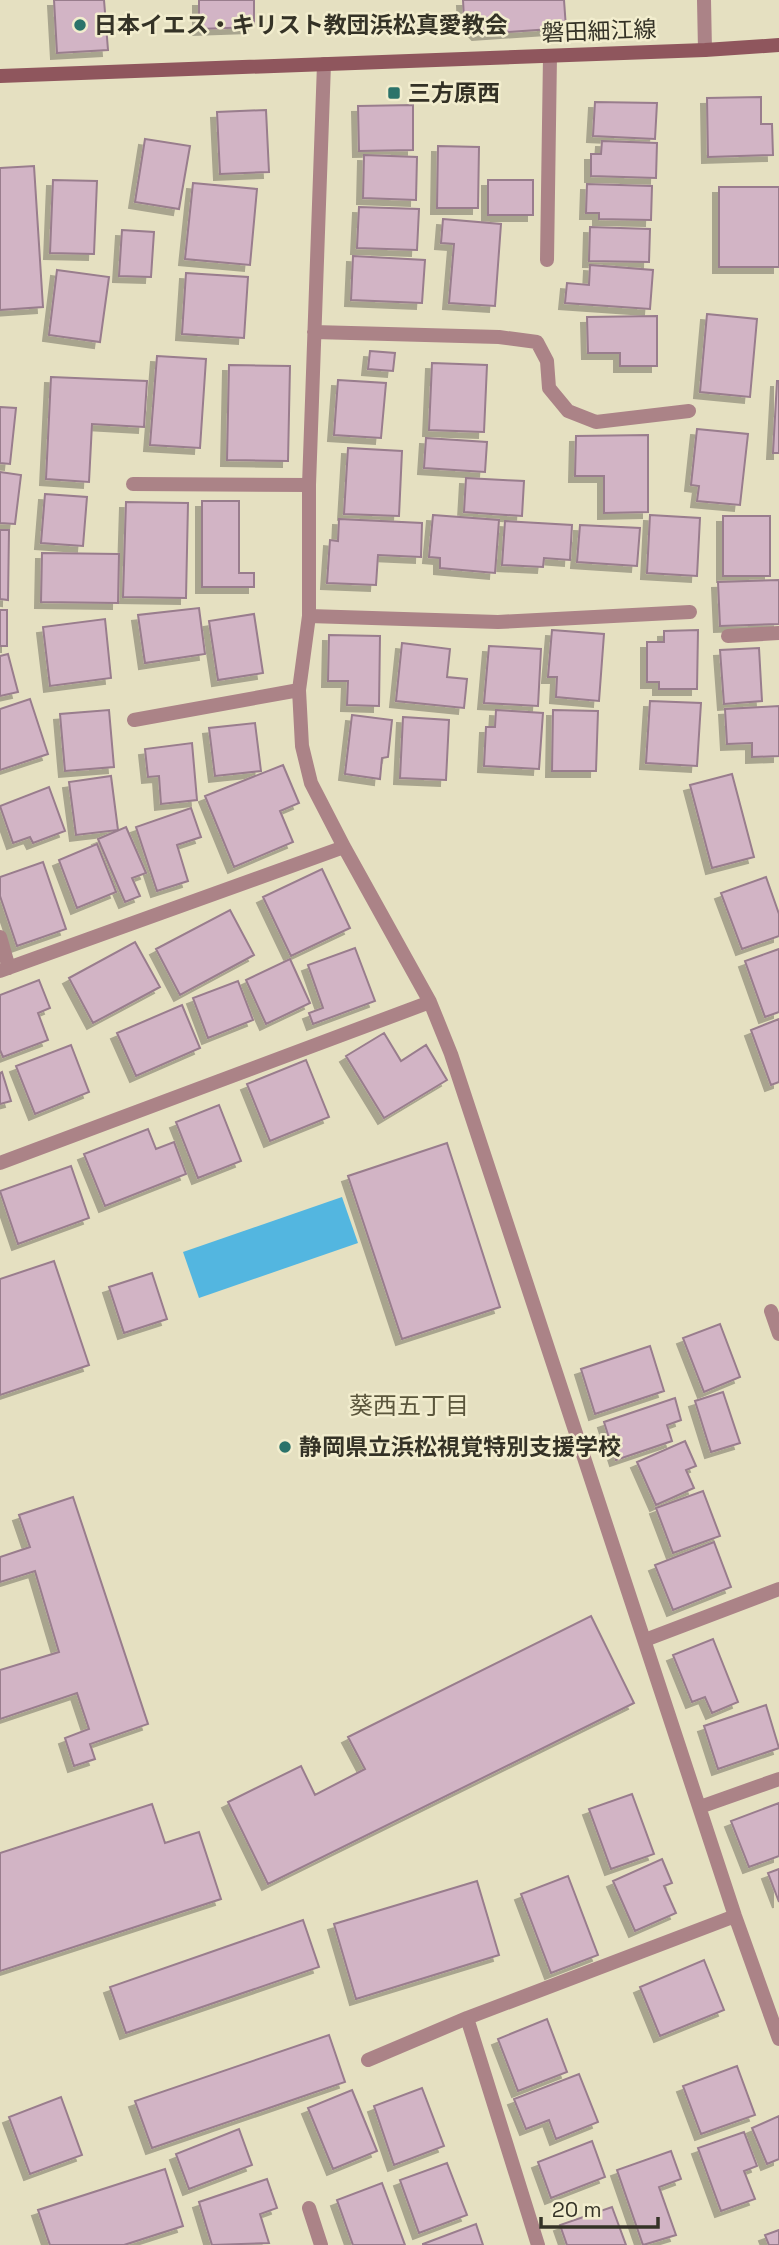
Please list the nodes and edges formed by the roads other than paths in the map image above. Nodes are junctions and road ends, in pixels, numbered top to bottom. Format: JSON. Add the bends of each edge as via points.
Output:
{"nodes":[{"id":1,"x":704,"y":0,"type":"edge"},
{"id":2,"x":779,"y":45,"type":"edge"},
{"id":3,"x":705,"y":51,"type":"junction"},
{"id":4,"x":550,"y":56,"type":"junction"},
{"id":5,"x":324,"y":64,"type":"junction"},
{"id":6,"x":0,"y":76,"type":"edge"},
{"id":7,"x":547,"y":260,"type":"dead end"},
{"id":8,"x":314,"y":332,"type":"junction"},
{"id":9,"x":689,"y":411,"type":"dead end"},
{"id":10,"x":133,"y":484,"type":"dead end"},
{"id":11,"x":309,"y":485,"type":"junction"},
{"id":12,"x":690,"y":612,"type":"dead end"},
{"id":13,"x":309,"y":616,"type":"junction"},
{"id":14,"x":779,"y":633,"type":"edge"},
{"id":15,"x":728,"y":636,"type":"dead end"},
{"id":16,"x":299,"y":690,"type":"junction"},
{"id":17,"x":134,"y":720,"type":"dead end"},
{"id":18,"x":344,"y":847,"type":"junction"},
{"id":19,"x":0,"y":937,"type":"edge"},
{"id":20,"x":5,"y":969,"type":"edge"},
{"id":21,"x":430,"y":1002,"type":"junction"},
{"id":22,"x":0,"y":1163,"type":"edge"},
{"id":23,"x":771,"y":1311,"type":"dead end"},
{"id":24,"x":779,"y":1334,"type":"edge"},
{"id":25,"x":779,"y":1589,"type":"edge"},
{"id":26,"x":645,"y":1640,"type":"junction"},
{"id":27,"x":779,"y":1779,"type":"edge"},
{"id":28,"x":700,"y":1807,"type":"junction"},
{"id":29,"x":735,"y":1916,"type":"junction"},
{"id":30,"x":467,"y":2018,"type":"junction"},
{"id":31,"x":779,"y":2039,"type":"edge"},
{"id":32,"x":368,"y":2060,"type":"dead end"},
{"id":33,"x":309,"y":2208,"type":"dead end"},
{"id":34,"x":321,"y":2245,"type":"edge"},
{"id":35,"x":538,"y":2245,"type":"edge"}],
"edges":[{"from":1,"to":3,"type":"street"},
{"from":2,"to":3,"type":"main road","name":"磐田細江線"},
{"from":3,"to":4,"type":"main road","name":"磐田細江線"},
{"from":4,"to":5,"type":"main road","name":"磐田細江線"},
{"from":4,"to":7,"type":"street"},
{"from":5,"to":6,"type":"main road","name":"磐田細江線"},
{"from":5,"to":8,"type":"street"},
{"from":8,"to":9,"type":"street","via":[[537,342],[547,361],[549,388],[568,411],[596,422]]},
{"from":8,"to":11,"type":"street"},
{"from":10,"to":11,"type":"street"},
{"from":11,"to":13,"type":"street"},
{"from":12,"to":13,"type":"street","via":[[498,622]]},
{"from":13,"to":16,"type":"street"},
{"from":14,"to":15,"type":"street"},
{"from":16,"to":17,"type":"street"},
{"from":16,"to":18,"type":"street","via":[[302,746],[311,783]]},
{"from":18,"to":20,"type":"street"},
{"from":18,"to":21,"type":"street"},
{"from":19,"to":20,"type":"street"},
{"from":21,"to":22,"type":"street"},
{"from":21,"to":26,"type":"street"},
{"from":23,"to":24,"type":"street"},
{"from":25,"to":26,"type":"street"},
{"from":26,"to":28,"type":"street"},
{"from":27,"to":28,"type":"street"},
{"from":28,"to":29,"type":"street"},
{"from":29,"to":30,"type":"street"},
{"from":29,"to":31,"type":"street"},
{"from":30,"to":32,"type":"street"},
{"from":30,"to":35,"type":"street"},
{"from":33,"to":34,"type":"street"}]}
